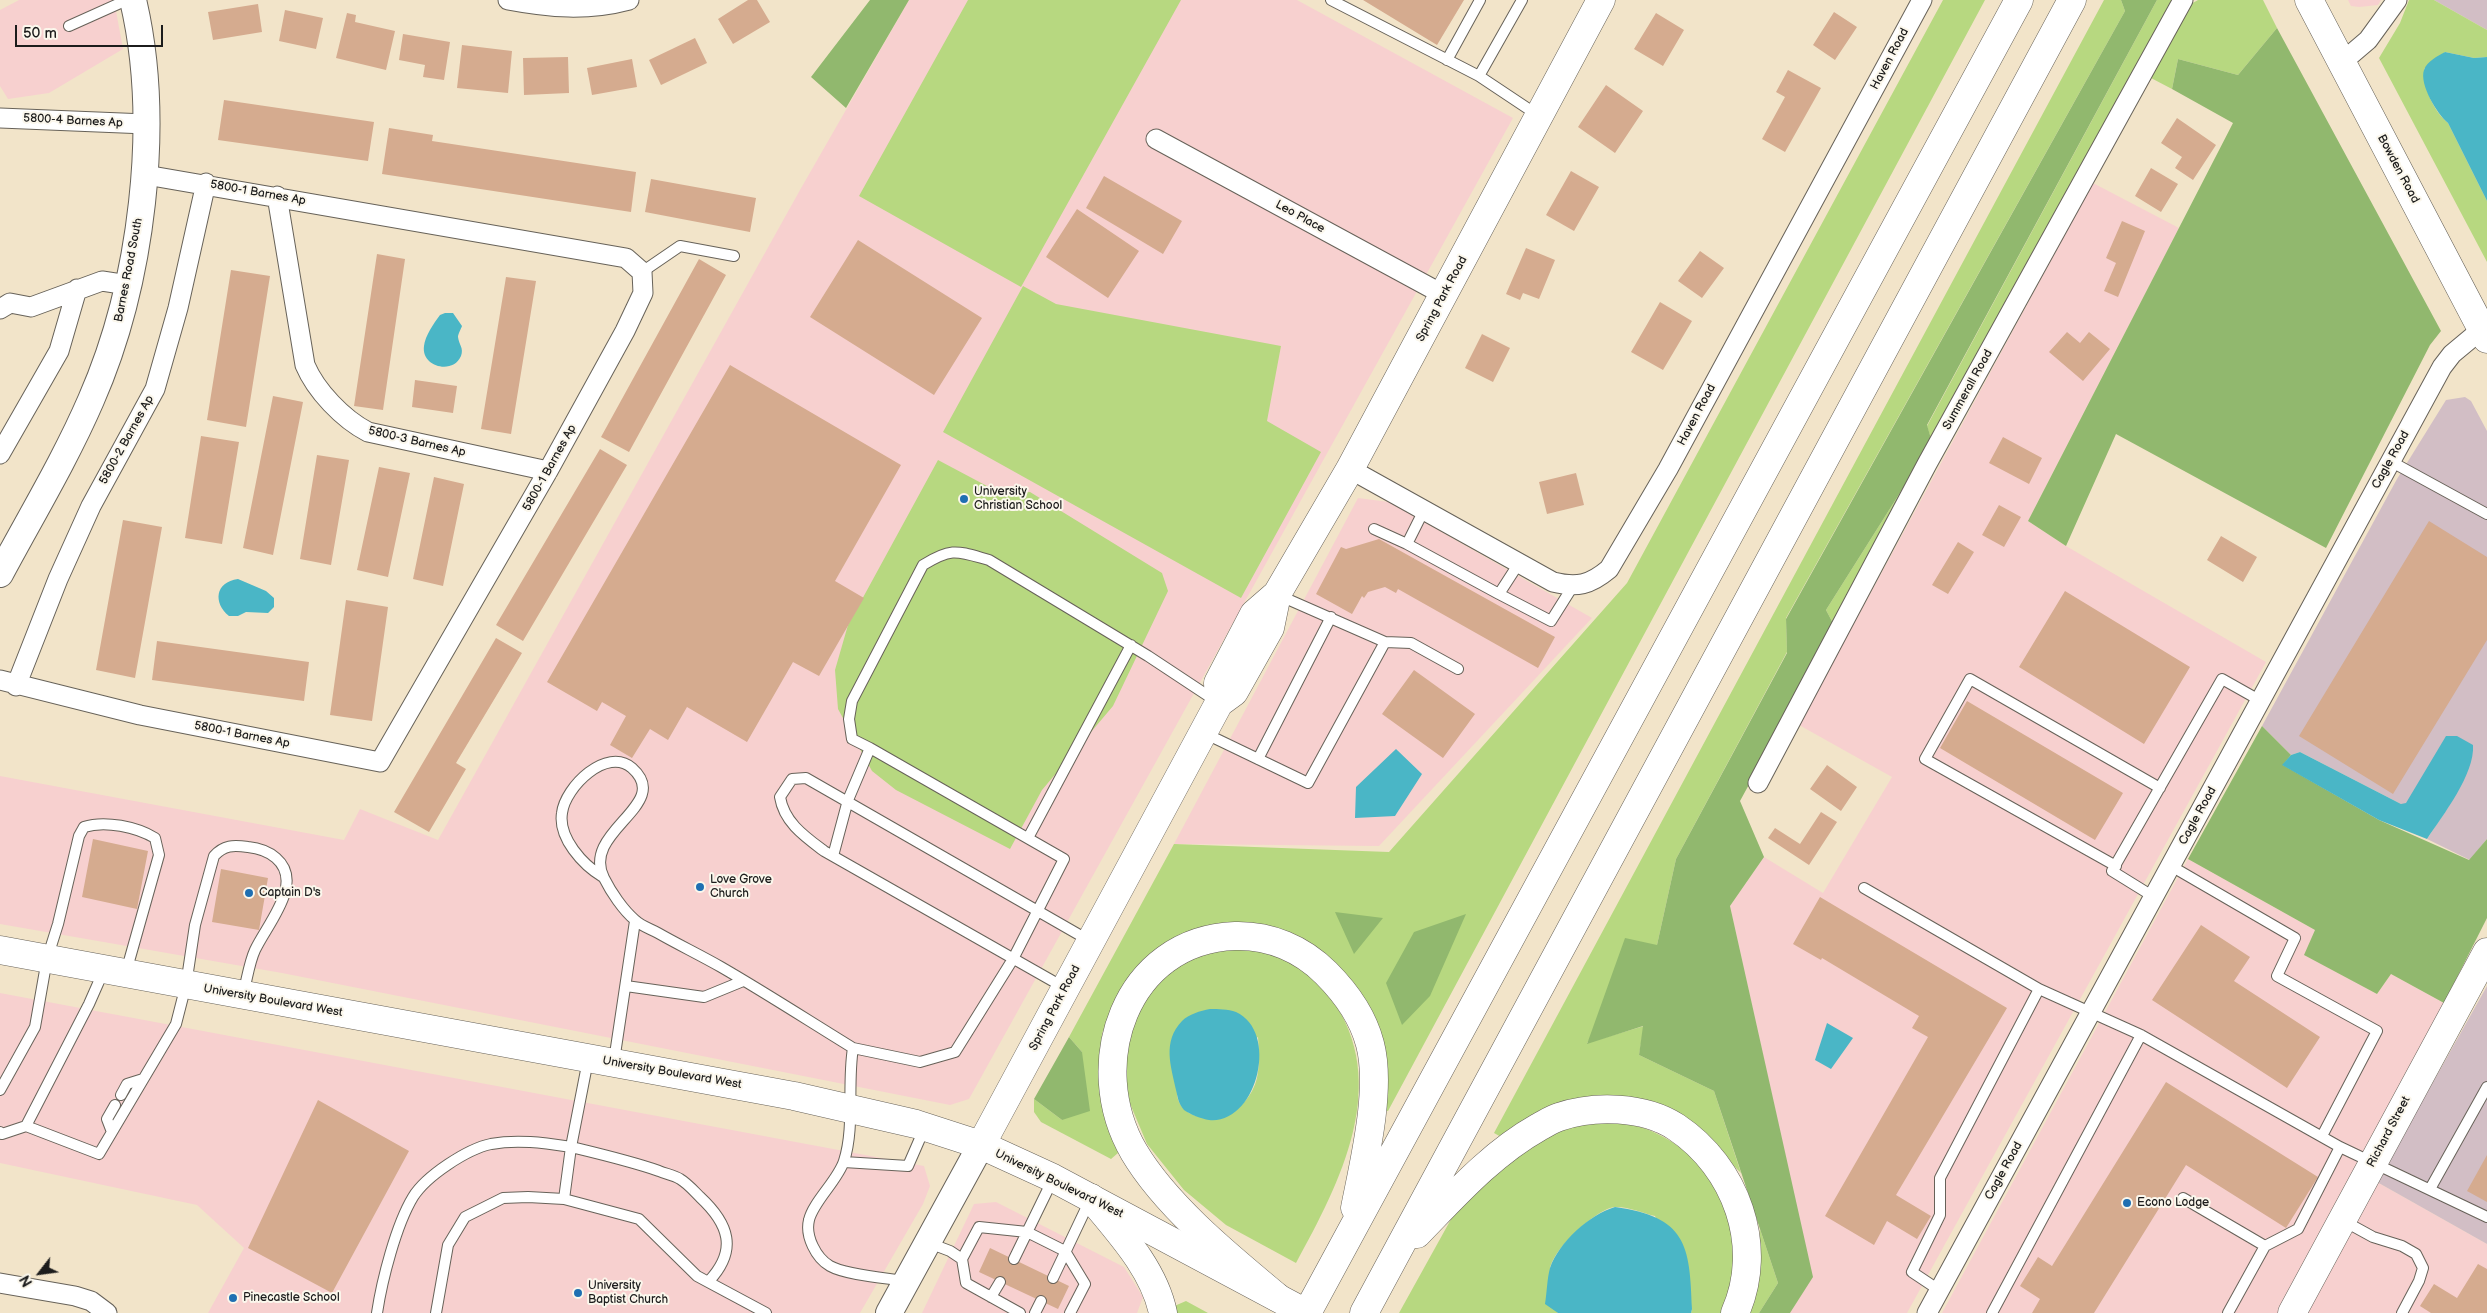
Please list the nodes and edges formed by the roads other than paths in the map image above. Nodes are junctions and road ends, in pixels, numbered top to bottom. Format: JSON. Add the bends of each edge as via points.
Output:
{"nodes":[{"id":1,"x":127,"y":0,"type":"edge"},
{"id":2,"x":133,"y":0,"type":"edge"},
{"id":3,"x":508,"y":0,"type":"edge"},
{"id":4,"x":629,"y":0,"type":"edge"},
{"id":5,"x":1332,"y":0,"type":"edge"},
{"id":6,"x":1480,"y":0,"type":"edge"},
{"id":7,"x":1522,"y":0,"type":"edge"},
{"id":8,"x":1601,"y":0,"type":"edge"},
{"id":9,"x":1922,"y":0,"type":"edge"},
{"id":10,"x":2019,"y":0,"type":"edge"},
{"id":11,"x":2072,"y":0,"type":"edge"},
{"id":12,"x":2183,"y":0,"type":"edge"},
{"id":13,"x":2309,"y":0,"type":"edge"},
{"id":14,"x":2398,"y":0,"type":"edge"},
{"id":15,"x":70,"y":26,"type":"dead end"},
{"id":16,"x":1447,"y":60,"type":"junction"},
{"id":17,"x":2341,"y":63,"type":"junction"},
{"id":18,"x":1479,"y":76,"type":"junction"},
{"id":19,"x":1540,"y":116,"type":"junction"},
{"id":20,"x":0,"y":118,"type":"edge"},
{"id":21,"x":146,"y":124,"type":"junction"},
{"id":22,"x":1156,"y":138,"type":"dead end"},
{"id":23,"x":146,"y":175,"type":"junction"},
{"id":24,"x":206,"y":183,"type":"junction"},
{"id":25,"x":277,"y":196,"type":"junction"},
{"id":26,"x":734,"y":256,"type":"dead end"},
{"id":27,"x":642,"y":272,"type":"junction"},
{"id":28,"x":128,"y":285,"type":"junction"},
{"id":29,"x":77,"y":289,"type":"junction"},
{"id":30,"x":1444,"y":295,"type":"junction"},
{"id":31,"x":0,"y":309,"type":"edge"},
{"id":32,"x":2484,"y":334,"type":"edge"},
{"id":33,"x":0,"y":454,"type":"edge"},
{"id":34,"x":2390,"y":461,"type":"junction"},
{"id":35,"x":1350,"y":469,"type":"junction"},
{"id":36,"x":548,"y":471,"type":"junction"},
{"id":37,"x":1424,"y":510,"type":"junction"},
{"id":38,"x":2487,"y":514,"type":"edge"},
{"id":39,"x":1374,"y":529,"type":"dead end"},
{"id":40,"x":1407,"y":544,"type":"junction"},
{"id":41,"x":1518,"y":563,"type":"junction"},
{"id":42,"x":0,"y":574,"type":"edge"},
{"id":43,"x":1573,"y":586,"type":"junction"},
{"id":44,"x":1277,"y":594,"type":"junction"},
{"id":45,"x":1499,"y":594,"type":"junction"},
{"id":46,"x":1330,"y":617,"type":"junction"},
{"id":47,"x":1385,"y":642,"type":"junction"},
{"id":48,"x":1131,"y":645,"type":"junction"},
{"id":49,"x":1458,"y":670,"type":"dead end"},
{"id":50,"x":8,"y":683,"type":"edge"},
{"id":51,"x":2261,"y":701,"type":"junction"},
{"id":52,"x":1219,"y":703,"type":"junction"},
{"id":53,"x":1203,"y":732,"type":"junction"},
{"id":54,"x":870,"y":748,"type":"junction"},
{"id":55,"x":1258,"y":759,"type":"junction"},
{"id":56,"x":1758,"y":782,"type":"dead end"},
{"id":57,"x":2160,"y":788,"type":"junction"},
{"id":58,"x":848,"y":800,"type":"junction"},
{"id":59,"x":1028,"y":838,"type":"junction"},
{"id":60,"x":833,"y":856,"type":"junction"},
{"id":61,"x":2116,"y":866,"type":"junction"},
{"id":62,"x":2171,"y":866,"type":"junction"},
{"id":63,"x":603,"y":877,"type":"junction"},
{"id":64,"x":1864,"y":888,"type":"dead end"},
{"id":65,"x":2154,"y":897,"type":"junction"},
{"id":66,"x":1038,"y":909,"type":"junction"},
{"id":67,"x":635,"y":921,"type":"junction"},
{"id":68,"x":1091,"y":941,"type":"junction"},
{"id":69,"x":0,"y":950,"type":"edge"},
{"id":70,"x":46,"y":959,"type":"junction"},
{"id":71,"x":1013,"y":959,"type":"junction"},
{"id":72,"x":2485,"y":959,"type":"edge"},
{"id":73,"x":115,"y":971,"type":"junction"},
{"id":74,"x":743,"y":981,"type":"junction"},
{"id":75,"x":186,"y":985,"type":"junction"},
{"id":76,"x":626,"y":986,"type":"junction"},
{"id":77,"x":1066,"y":988,"type":"junction"},
{"id":78,"x":2039,"y":989,"type":"junction"},
{"id":79,"x":242,"y":996,"type":"junction"},
{"id":80,"x":2091,"y":1012,"type":"junction"},
{"id":81,"x":2141,"y":1035,"type":"junction"},
{"id":82,"x":853,"y":1048,"type":"junction"},
{"id":83,"x":601,"y":1060,"type":"junction"},
{"id":84,"x":143,"y":1079,"type":"junction"},
{"id":85,"x":2487,"y":1088,"type":"edge"},
{"id":86,"x":0,"y":1090,"type":"edge"},
{"id":87,"x":121,"y":1095,"type":"dead end"},
{"id":88,"x":115,"y":1105,"type":"dead end"},
{"id":89,"x":851,"y":1109,"type":"junction"},
{"id":90,"x":26,"y":1126,"type":"junction"},
{"id":91,"x":925,"y":1127,"type":"junction"},
{"id":92,"x":0,"y":1132,"type":"edge"},
{"id":93,"x":112,"y":1132,"type":"junction"},
{"id":94,"x":2322,"y":1136,"type":"junction"},
{"id":95,"x":981,"y":1145,"type":"junction"},
{"id":96,"x":570,"y":1146,"type":"junction"},
{"id":97,"x":2340,"y":1147,"type":"junction"},
{"id":98,"x":844,"y":1162,"type":"junction"},
{"id":99,"x":2372,"y":1163,"type":"junction"},
{"id":100,"x":1053,"y":1178,"type":"junction"},
{"id":101,"x":2430,"y":1190,"type":"junction"},
{"id":102,"x":1091,"y":1198,"type":"junction"},
{"id":103,"x":2183,"y":1198,"type":"dead end"},
{"id":104,"x":564,"y":1199,"type":"junction"},
{"id":105,"x":2487,"y":1217,"type":"edge"},
{"id":106,"x":2342,"y":1220,"type":"junction"},
{"id":107,"x":1027,"y":1232,"type":"junction"},
{"id":108,"x":1351,"y":1233,"type":"junction"},
{"id":109,"x":928,"y":1243,"type":"junction"},
{"id":110,"x":2265,"y":1246,"type":"junction"},
{"id":111,"x":1065,"y":1252,"type":"junction"},
{"id":112,"x":962,"y":1259,"type":"junction"},
{"id":113,"x":1014,"y":1259,"type":"dead end"},
{"id":114,"x":1393,"y":1259,"type":"junction"},
{"id":115,"x":1052,"y":1278,"type":"dead end"},
{"id":116,"x":710,"y":1281,"type":"junction"},
{"id":117,"x":907,"y":1281,"type":"junction"},
{"id":118,"x":1000,"y":1282,"type":"dead end"},
{"id":119,"x":0,"y":1283,"type":"edge"},
{"id":120,"x":1939,"y":1290,"type":"junction"},
{"id":121,"x":991,"y":1297,"type":"junction"},
{"id":122,"x":1277,"y":1297,"type":"junction"},
{"id":123,"x":1041,"y":1301,"type":"dead end"},
{"id":124,"x":107,"y":1313,"type":"edge"},
{"id":125,"x":377,"y":1313,"type":"edge"},
{"id":126,"x":436,"y":1313,"type":"edge"},
{"id":127,"x":766,"y":1313,"type":"edge"},
{"id":128,"x":890,"y":1313,"type":"edge"},
{"id":129,"x":1020,"y":1313,"type":"edge"},
{"id":130,"x":1035,"y":1313,"type":"edge"},
{"id":131,"x":1070,"y":1313,"type":"edge"},
{"id":132,"x":1163,"y":1313,"type":"edge"},
{"id":133,"x":1306,"y":1313,"type":"edge"},
{"id":134,"x":1364,"y":1313,"type":"edge"},
{"id":135,"x":1735,"y":1313,"type":"edge"},
{"id":136,"x":1927,"y":1313,"type":"edge"},
{"id":137,"x":1992,"y":1313,"type":"edge"},
{"id":138,"x":2228,"y":1313,"type":"edge"},
{"id":139,"x":2292,"y":1313,"type":"edge"},
{"id":140,"x":2402,"y":1313,"type":"edge"}],
"edges":[{"from":1,"to":15,"type":"lane"},
{"from":2,"to":21,"type":"street","name":"Barnes Road South","via":[[143,69]]},
{"from":3,"to":4,"type":"street","via":[[576,8]]},
{"from":5,"to":16,"type":"lane"},
{"from":6,"to":16,"type":"lane"},
{"from":7,"to":18,"type":"lane"},
{"from":8,"to":19,"type":"main road","name":"Spring Park Road"},
{"from":9,"to":43,"type":"street","name":"Haven Road","via":[[1673,460],[1609,569],[1598,578]]},
{"from":10,"to":108,"type":"main road"},
{"from":11,"to":114,"type":"main road"},
{"from":12,"to":56,"type":"street","name":"Summerall Road","via":[[1927,464]]},
{"from":13,"to":17,"type":"main road","name":"Bowden Road"},
{"from":14,"to":17,"type":"street","via":[[2368,40]]},
{"from":16,"to":18,"type":"lane"},
{"from":17,"to":32,"type":"main road","name":"Bowden Road"},
{"from":18,"to":19,"type":"lane"},
{"from":19,"to":30,"type":"main road","name":"Spring Park Road"},
{"from":20,"to":21,"type":"street","name":"5800-4 Barnes Ap"},
{"from":21,"to":23,"type":"street","name":"Barnes Road South"},
{"from":22,"to":30,"type":"street","name":"Leo Place"},
{"from":23,"to":24,"type":"street","name":"5800-1 Barnes Ap"},
{"from":23,"to":28,"type":"street","name":"Barnes Road South"},
{"from":24,"to":25,"type":"street","name":"5800-1 Barnes Ap"},
{"from":24,"to":50,"type":"street","name":"5800-2 Barnes Ap","via":[[178,308],[155,389],[90,506]]},
{"from":25,"to":27,"type":"street","name":"5800-1 Barnes Ap","via":[[626,258]]},
{"from":25,"to":36,"type":"street","name":"5800-3 Barnes Ap","via":[[305,365],[317,387],[357,426],[368,432]]},
{"from":26,"to":27,"type":"lane","via":[[680,246]]},
{"from":27,"to":36,"type":"street","name":"5800-1 Barnes Ap","via":[[643,293]]},
{"from":28,"to":29,"type":"street","via":[[102,281]]},
{"from":28,"to":42,"type":"street","name":"Barnes Road South","via":[[118,328],[92,398]]},
{"from":29,"to":31,"type":"street","via":[[31,307],[10,303]]},
{"from":29,"to":33,"type":"street","via":[[59,351]]},
{"from":30,"to":35,"type":"main road","name":"Spring Park Road"},
{"from":32,"to":34,"type":"street","name":"Cagle Road","via":[[2452,354],[2442,367]]},
{"from":34,"to":38,"type":"lane"},
{"from":34,"to":51,"type":"street","name":"Cagle Road"},
{"from":35,"to":37,"type":"street"},
{"from":35,"to":44,"type":"main road","name":"Spring Park Road"},
{"from":36,"to":50,"type":"street","name":"5800-1 Barnes Ap","via":[[380,762],[140,715]]},
{"from":37,"to":40,"type":"lane"},
{"from":37,"to":41,"type":"street"},
{"from":39,"to":40,"type":"lane"},
{"from":40,"to":45,"type":"lane"},
{"from":41,"to":43,"type":"street","via":[[1553,582]]},
{"from":41,"to":45,"type":"lane"},
{"from":43,"to":45,"type":"lane","via":[[1550,621]]},
{"from":44,"to":46,"type":"lane"},
{"from":44,"to":52,"type":"main road","name":"Spring Park Road","via":[[1270,628],[1234,692]]},
{"from":46,"to":47,"type":"lane"},
{"from":46,"to":55,"type":"lane"},
{"from":47,"to":49,"type":"lane","via":[[1411,643]]},
{"from":47,"to":55,"type":"lane","via":[[1308,783]]},
{"from":48,"to":52,"type":"lane"},
{"from":48,"to":54,"type":"lane","via":[[988,560],[964,553],[943,552],[923,565],[852,701],[849,719],[852,739]]},
{"from":48,"to":59,"type":"lane"},
{"from":51,"to":57,"type":"lane","via":[[2222,679]]},
{"from":51,"to":62,"type":"street","name":"Cagle Road"},
{"from":52,"to":53,"type":"main road","name":"Spring Park Road"},
{"from":53,"to":55,"type":"lane"},
{"from":53,"to":68,"type":"main road","name":"Spring Park Road"},
{"from":54,"to":58,"type":"lane"},
{"from":54,"to":59,"type":"lane"},
{"from":57,"to":61,"type":"lane"},
{"from":57,"to":61,"type":"lane","via":[[1970,679],[1925,759]]},
{"from":58,"to":60,"type":"lane"},
{"from":58,"to":60,"type":"lane","via":[[806,778],[792,779],[780,797],[782,811],[802,834]]},
{"from":58,"to":66,"type":"lane"},
{"from":59,"to":66,"type":"lane","via":[[1064,858]]},
{"from":60,"to":71,"type":"lane"},
{"from":61,"to":65,"type":"lane","via":[[2112,871]]},
{"from":62,"to":65,"type":"street","name":"Cagle Road"},
{"from":62,"to":94,"type":"lane","via":[[2295,938],[2277,976],[2377,1031]]},
{"from":63,"to":63,"type":"lane","via":[[600,859],[603,845],[641,801],[640,776],[621,762],[611,762],[588,772],[566,800],[562,812],[566,836],[574,851]]},
{"from":63,"to":67,"type":"lane"},
{"from":64,"to":78,"type":"lane"},
{"from":65,"to":80,"type":"street","name":"Cagle Road"},
{"from":66,"to":68,"type":"lane"},
{"from":66,"to":71,"type":"lane"},
{"from":67,"to":74,"type":"lane"},
{"from":67,"to":76,"type":"lane"},
{"from":68,"to":77,"type":"main road","name":"Spring Park Road"},
{"from":69,"to":70,"type":"main road","name":"University Boulevard West"},
{"from":70,"to":73,"type":"main road","name":"University Boulevard West"},
{"from":70,"to":73,"type":"lane","via":[[84,827],[96,823],[143,831],[155,838],[159,855]]},
{"from":70,"to":86,"type":"lane","via":[[35,1027]]},
{"from":71,"to":77,"type":"lane"},
{"from":71,"to":82,"type":"lane","via":[[955,1052],[920,1062]]},
{"from":72,"to":99,"type":"main road","name":"Richard Street"},
{"from":73,"to":75,"type":"main road","name":"University Boulevard West"},
{"from":73,"to":90,"type":"lane","via":[[89,1004]]},
{"from":74,"to":76,"type":"lane","via":[[704,997]]},
{"from":74,"to":82,"type":"lane"},
{"from":75,"to":79,"type":"main road","name":"University Boulevard West"},
{"from":75,"to":79,"type":"lane","via":[[195,925],[214,856],[232,845],[256,848],[271,854],[281,863],[287,875],[287,886],[271,924],[255,950]]},
{"from":75,"to":84,"type":"lane","via":[[176,1024]]},
{"from":76,"to":83,"type":"lane"},
{"from":77,"to":95,"type":"main road","name":"Spring Park Road"},
{"from":78,"to":80,"type":"lane"},
{"from":78,"to":120,"type":"lane","via":[[1940,1178],[1940,1215],[1912,1272]]},
{"from":79,"to":83,"type":"main road","name":"University Boulevard West"},
{"from":80,"to":81,"type":"lane"},
{"from":80,"to":120,"type":"street","name":"Cagle Road"},
{"from":81,"to":94,"type":"lane"},
{"from":81,"to":137,"type":"lane"},
{"from":82,"to":89,"type":"lane"},
{"from":83,"to":89,"type":"main road","name":"University Boulevard West"},
{"from":83,"to":96,"type":"lane"},
{"from":84,"to":87,"type":"lane","via":[[127,1084]]},
{"from":84,"to":93,"type":"lane"},
{"from":85,"to":101,"type":"lane"},
{"from":88,"to":93,"type":"lane","via":[[107,1119]]},
{"from":89,"to":91,"type":"main road","name":"University Boulevard West"},
{"from":89,"to":98,"type":"lane"},
{"from":90,"to":92,"type":"lane"},
{"from":90,"to":93,"type":"lane","via":[[99,1154]]},
{"from":91,"to":95,"type":"main road","name":"University Boulevard West"},
{"from":91,"to":98,"type":"lane","via":[[908,1166]]},
{"from":94,"to":97,"type":"lane"},
{"from":95,"to":100,"type":"main road","name":"University Boulevard West"},
{"from":95,"to":109,"type":"street","name":"Spring Park Road"},
{"from":96,"to":104,"type":"lane"},
{"from":96,"to":116,"type":"lane","via":[[636,1163],[681,1179],[714,1210],[728,1240],[722,1268]]},
{"from":96,"to":125,"type":"lane","via":[[529,1141],[491,1144],[470,1151],[447,1165],[414,1195],[400,1223],[380,1291]]},
{"from":97,"to":99,"type":"lane"},
{"from":97,"to":110,"type":"lane","via":[[2298,1229]]},
{"from":98,"to":117,"type":"lane","via":[[809,1220],[809,1236],[818,1254],[830,1266]]},
{"from":99,"to":101,"type":"lane"},
{"from":99,"to":106,"type":"main road","name":"Richard Street"},
{"from":100,"to":102,"type":"main road","name":"University Boulevard West"},
{"from":100,"to":107,"type":"lane"},
{"from":101,"to":105,"type":"lane"},
{"from":102,"to":111,"type":"lane"},
{"from":102,"to":122,"type":"main road","name":"University Boulevard West"},
{"from":102,"to":132,"type":"main road","via":[[1129,1244],[1159,1293]]},
{"from":103,"to":110,"type":"lane"},
{"from":104,"to":116,"type":"lane","via":[[639,1219],[697,1276]]},
{"from":104,"to":126,"type":"lane","via":[[503,1198],[465,1217],[448,1245]]},
{"from":106,"to":139,"type":"main road","name":"Richard Street"},
{"from":106,"to":140,"type":"lane","via":[[2373,1237],[2416,1254],[2423,1268]]},
{"from":107,"to":111,"type":"lane"},
{"from":107,"to":112,"type":"lane","via":[[979,1227]]},
{"from":107,"to":113,"type":"lane"},
{"from":108,"to":122,"type":"main road","via":[[1366,1152],[1374,1065],[1370,1044],[1352,1004],[1310,957],[1274,941],[1253,936],[1219,937],[1174,953],[1156,966],[1141,984],[1129,1002],[1116,1036],[1112,1078],[1118,1112],[1134,1152],[1165,1192],[1224,1252]]},
{"from":108,"to":133,"type":"main road"},
{"from":109,"to":112,"type":"lane"},
{"from":109,"to":117,"type":"street","name":"Spring Park Road"},
{"from":110,"to":138,"type":"lane"},
{"from":111,"to":115,"type":"lane"},
{"from":111,"to":131,"type":"lane","via":[[1085,1284]]},
{"from":112,"to":121,"type":"lane","via":[[966,1283]]},
{"from":114,"to":134,"type":"main road"},
{"from":114,"to":135,"type":"main road","via":[[1475,1175],[1517,1139],[1557,1117],[1611,1108],[1676,1126],[1704,1150],[1729,1185],[1740,1210],[1748,1258],[1746,1280]]},
{"from":116,"to":127,"type":"lane"},
{"from":117,"to":128,"type":"street","name":"Spring Park Road"},
{"from":118,"to":121,"type":"lane"},
{"from":119,"to":124,"type":"street","via":[[75,1296],[91,1301]]},
{"from":120,"to":136,"type":"street","name":"Cagle Road"},
{"from":121,"to":129,"type":"lane"},
{"from":122,"to":133,"type":"main road","name":"University Boulevard West"},
{"from":123,"to":130,"type":"lane"}]}
